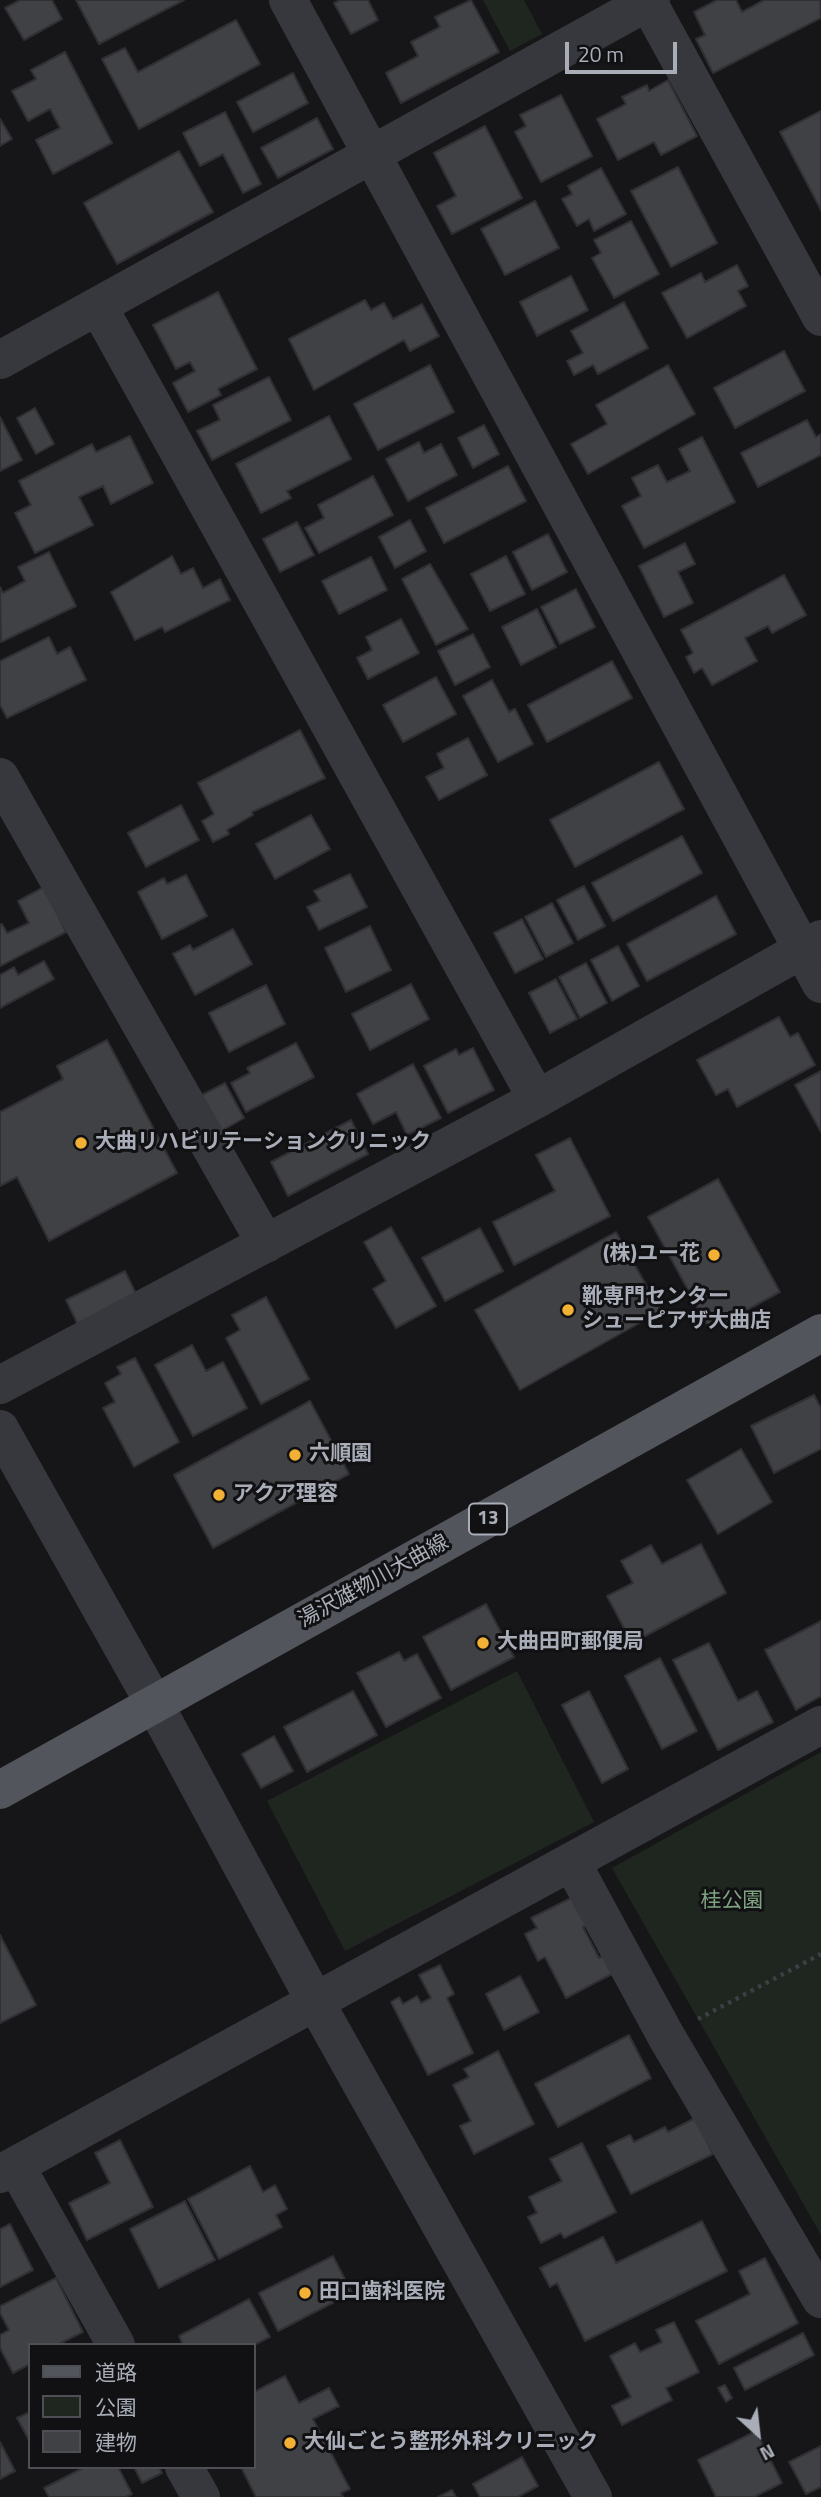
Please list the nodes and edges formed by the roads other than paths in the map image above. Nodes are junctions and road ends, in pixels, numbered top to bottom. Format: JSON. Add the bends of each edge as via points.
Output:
{"nodes":[{"id":1,"x":288,"y":0,"type":"edge"},
{"id":2,"x":650,"y":1,"type":"edge"},
{"id":3,"x":371,"y":156,"type":"junction"},
{"id":4,"x":98,"y":306,"type":"junction"},
{"id":5,"x":821,"y":317,"type":"edge"},
{"id":6,"x":0,"y":360,"type":"edge"},
{"id":7,"x":0,"y":777,"type":"edge"},
{"id":8,"x":811,"y":944,"type":"edge"},
{"id":9,"x":821,"y":984,"type":"edge"},
{"id":10,"x":537,"y":1099,"type":"junction"},
{"id":11,"x":267,"y":1244,"type":"junction"},
{"id":12,"x":821,"y":1333,"type":"edge"},
{"id":13,"x":0,"y":1385,"type":"edge"},
{"id":14,"x":0,"y":1429,"type":"edge"},
{"id":15,"x":155,"y":1705,"type":"junction"},
{"id":16,"x":821,"y":1726,"type":"edge"},
{"id":17,"x":0,"y":1790,"type":"edge"},
{"id":18,"x":572,"y":1863,"type":"junction"},
{"id":19,"x":316,"y":2003,"type":"junction"},
{"id":20,"x":8,"y":2170,"type":"edge"},
{"id":21,"x":821,"y":2299,"type":"edge"},
{"id":22,"x":115,"y":2343,"type":"edge"},
{"id":23,"x":185,"y":2469,"type":"edge"},
{"id":24,"x":201,"y":2497,"type":"edge"},
{"id":25,"x":593,"y":2497,"type":"edge"}],
"edges":[{"from":1,"to":3,"type":"street"},
{"from":2,"to":3,"type":"street"},
{"from":2,"to":5,"type":"street"},
{"from":3,"to":4,"type":"street"},
{"from":3,"to":8,"type":"street"},
{"from":4,"to":6,"type":"street"},
{"from":4,"to":10,"type":"street"},
{"from":7,"to":11,"type":"street"},
{"from":8,"to":9,"type":"street"},
{"from":8,"to":10,"type":"street"},
{"from":10,"to":11,"type":"street"},
{"from":11,"to":13,"type":"street"},
{"from":12,"to":15,"type":"main road","name":"湯沢雄物川大曲線","number":"13"},
{"from":14,"to":15,"type":"street"},
{"from":15,"to":17,"type":"main road","name":"湯沢雄物川大曲線","number":"13"},
{"from":15,"to":19,"type":"street"},
{"from":16,"to":18,"type":"street"},
{"from":18,"to":19,"type":"street"},
{"from":18,"to":21,"type":"street","via":[[666,2036]]},
{"from":19,"to":20,"type":"street"},
{"from":19,"to":25,"type":"street"},
{"from":20,"to":22,"type":"street"},
{"from":23,"to":24,"type":"street"}]}
